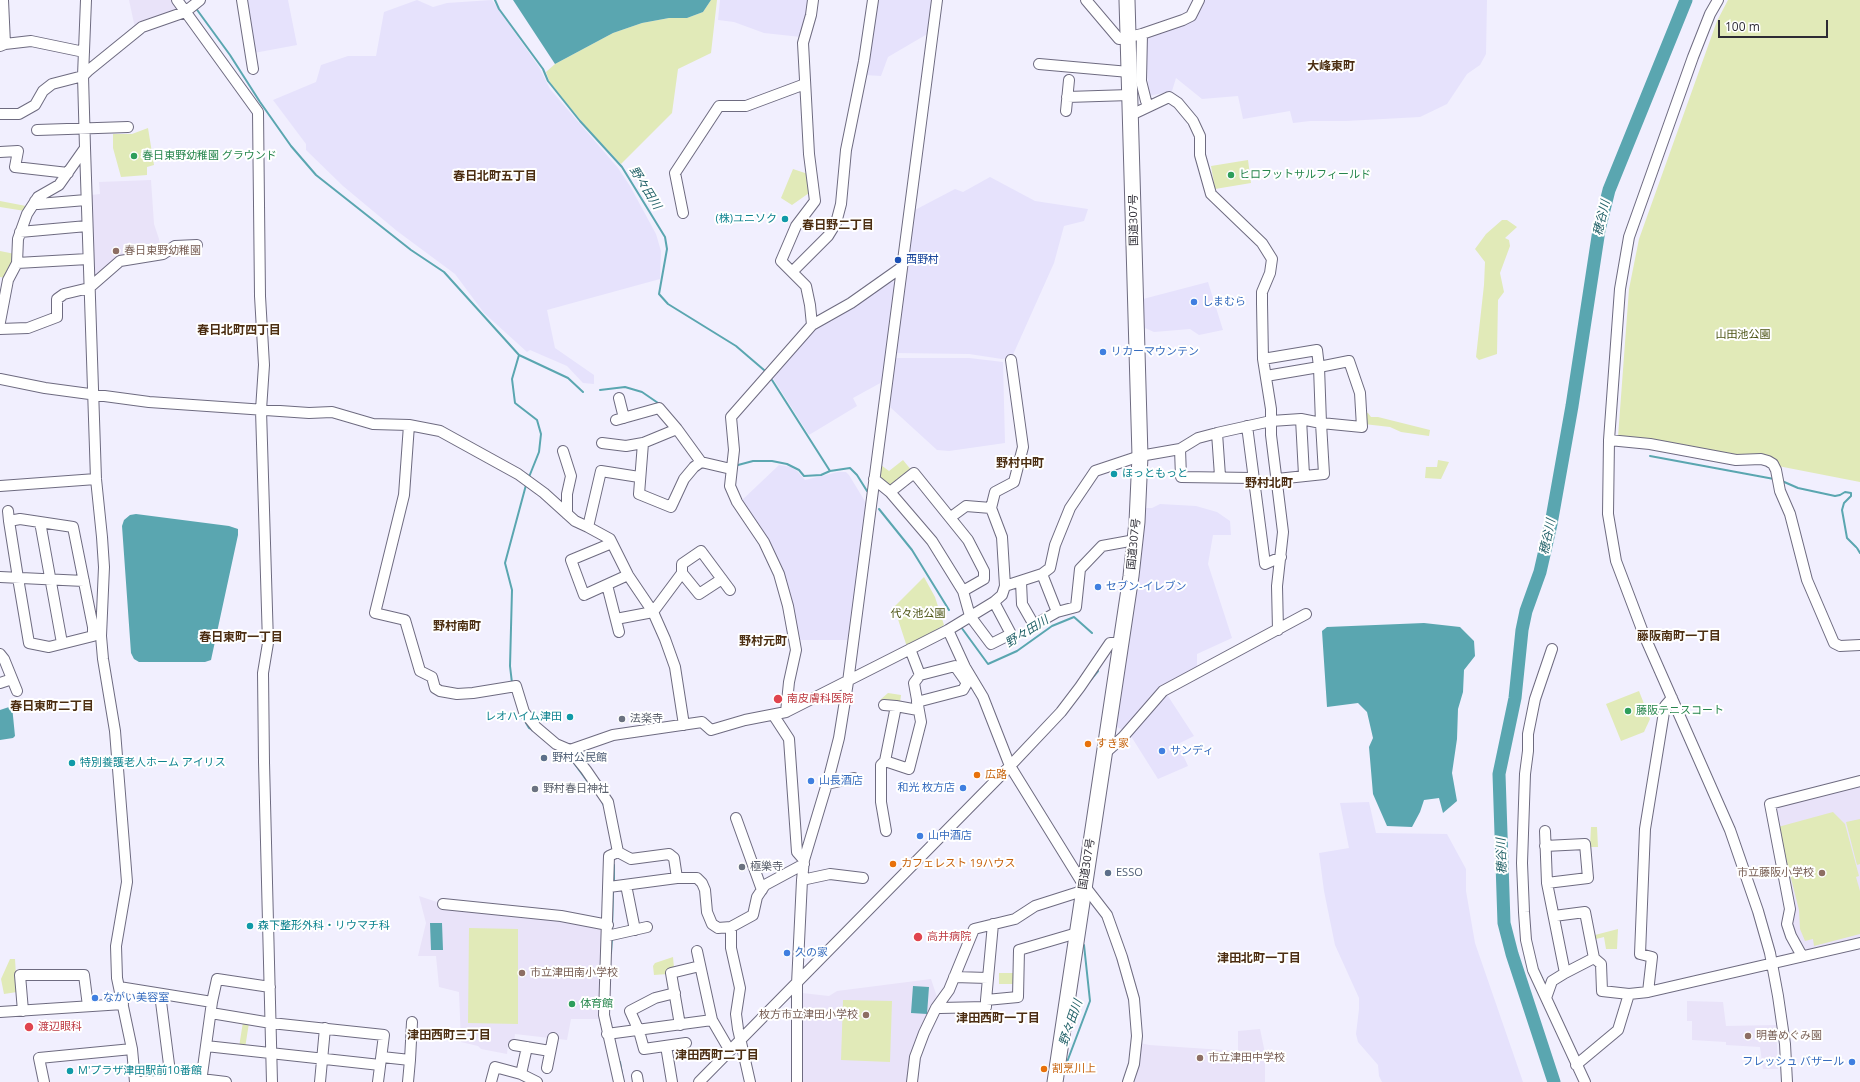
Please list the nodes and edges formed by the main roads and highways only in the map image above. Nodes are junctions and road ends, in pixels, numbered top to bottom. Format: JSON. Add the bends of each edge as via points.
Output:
{"nodes":[{"id":1,"x":1127,"y":0,"type":"edge"},
{"id":2,"x":1055,"y":1082,"type":"edge"}],
"edges":[{"from":1,"to":2,"type":"highway","name":"国道307号","via":[[1135,36],[1129,72],[1140,456],[1135,540],[1104,754],[1078,890],[1080,908]]}]}
